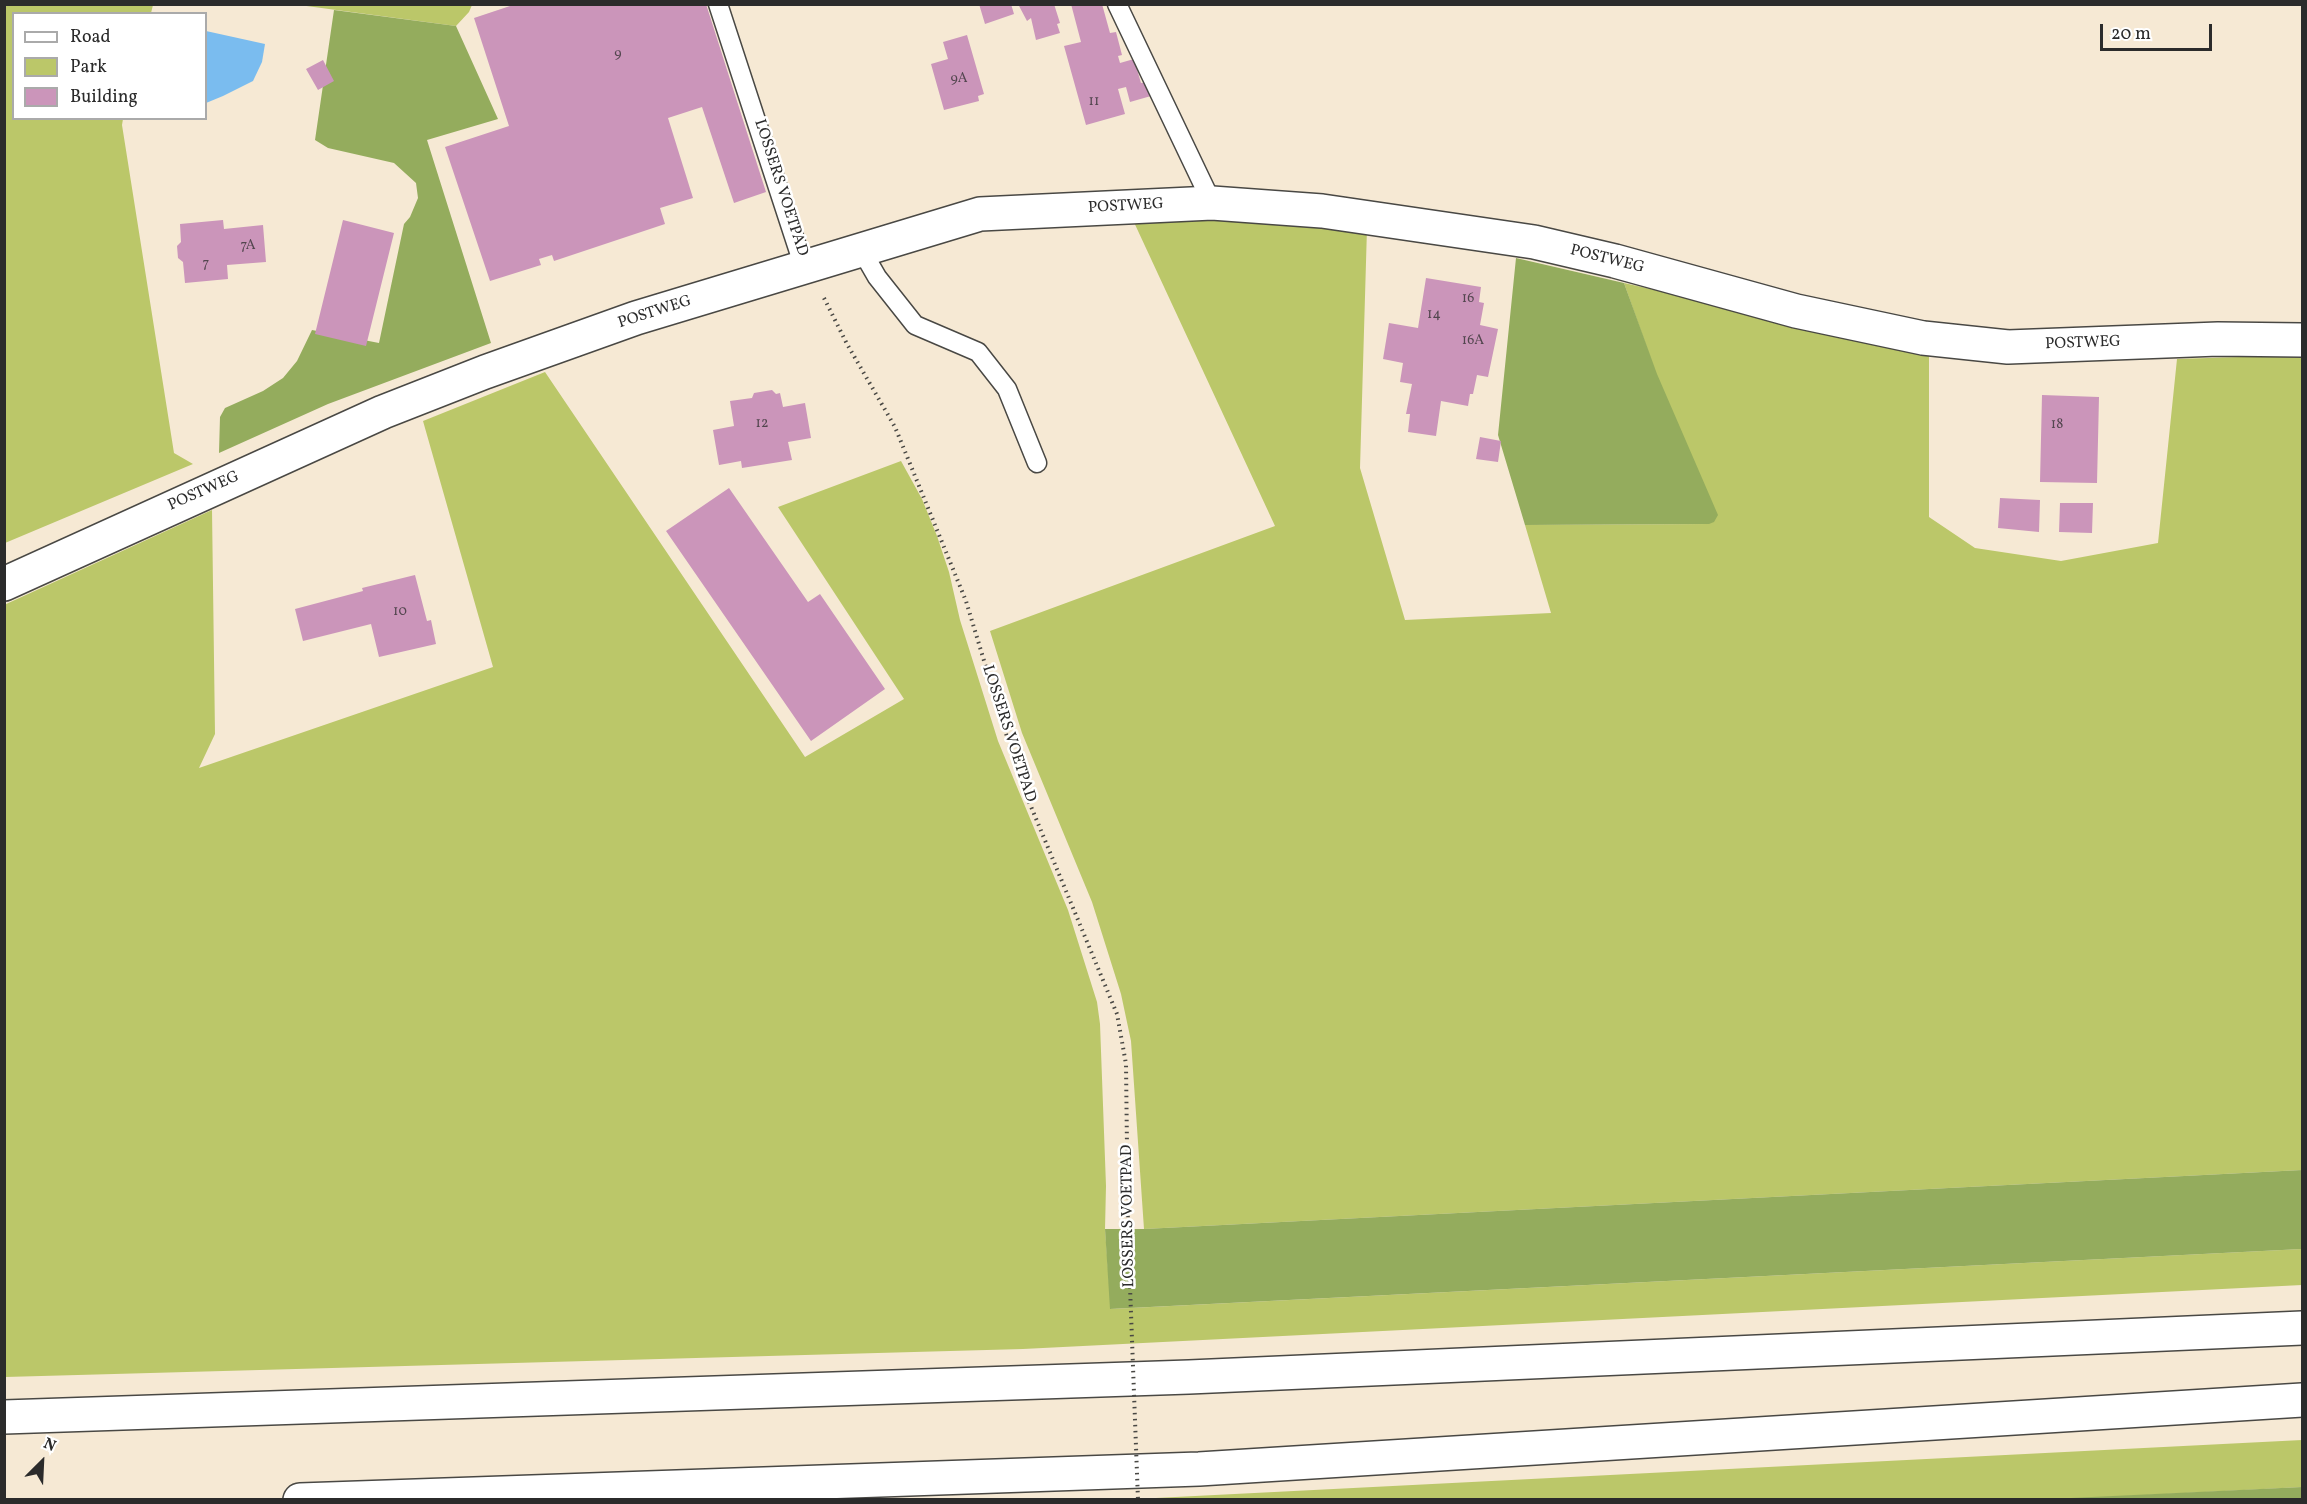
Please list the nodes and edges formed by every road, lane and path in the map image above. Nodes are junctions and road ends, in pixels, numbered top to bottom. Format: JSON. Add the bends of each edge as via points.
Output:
{"nodes":[{"id":1,"x":718,"y":4,"type":"edge"},
{"id":2,"x":1117,"y":4,"type":"edge"},
{"id":3,"x":1212,"y":203,"type":"junction"},
{"id":4,"x":862,"y":251,"type":"junction"},
{"id":5,"x":807,"y":267,"type":"junction"},
{"id":6,"x":2302,"y":340,"type":"edge"},
{"id":7,"x":1037,"y":463,"type":"dead end"},
{"id":8,"x":4,"y":584,"type":"edge"},
{"id":9,"x":2302,"y":1328,"type":"edge"},
{"id":10,"x":2302,"y":1400,"type":"edge"},
{"id":11,"x":4,"y":1417,"type":"edge"},
{"id":12,"x":300,"y":1500,"type":"edge"},
{"id":13,"x":1138,"y":1500,"type":"edge"}],
"edges":[{"from":1,"to":5,"type":"lane","name":"LOSSERS VOETPAD"},
{"from":2,"to":3,"type":"lane"},
{"from":3,"to":4,"type":"main road","name":"POSTWEG","via":[[980,214]]},
{"from":3,"to":6,"type":"main road","name":"POSTWEG","via":[[1322,211],[1534,242],[1797,311],[1923,338],[2008,347]]},
{"from":4,"to":5,"type":"main road","name":"POSTWEG"},
{"from":4,"to":7,"type":"lane","via":[[915,325],[978,352],[1007,389]]},
{"from":5,"to":8,"type":"main road","name":"POSTWEG","via":[[636,318],[383,412]]},
{"from":5,"to":13,"type":"path","name":"LOSSERS VOETPAD","bridge":true,"via":[[895,427],[966,601],[1020,780],[1117,1014],[1126,1064]]},
{"from":9,"to":11,"type":"main road","via":[[1201,1376]]},
{"from":10,"to":12,"type":"main road","via":[[1199,1469]]}]}
